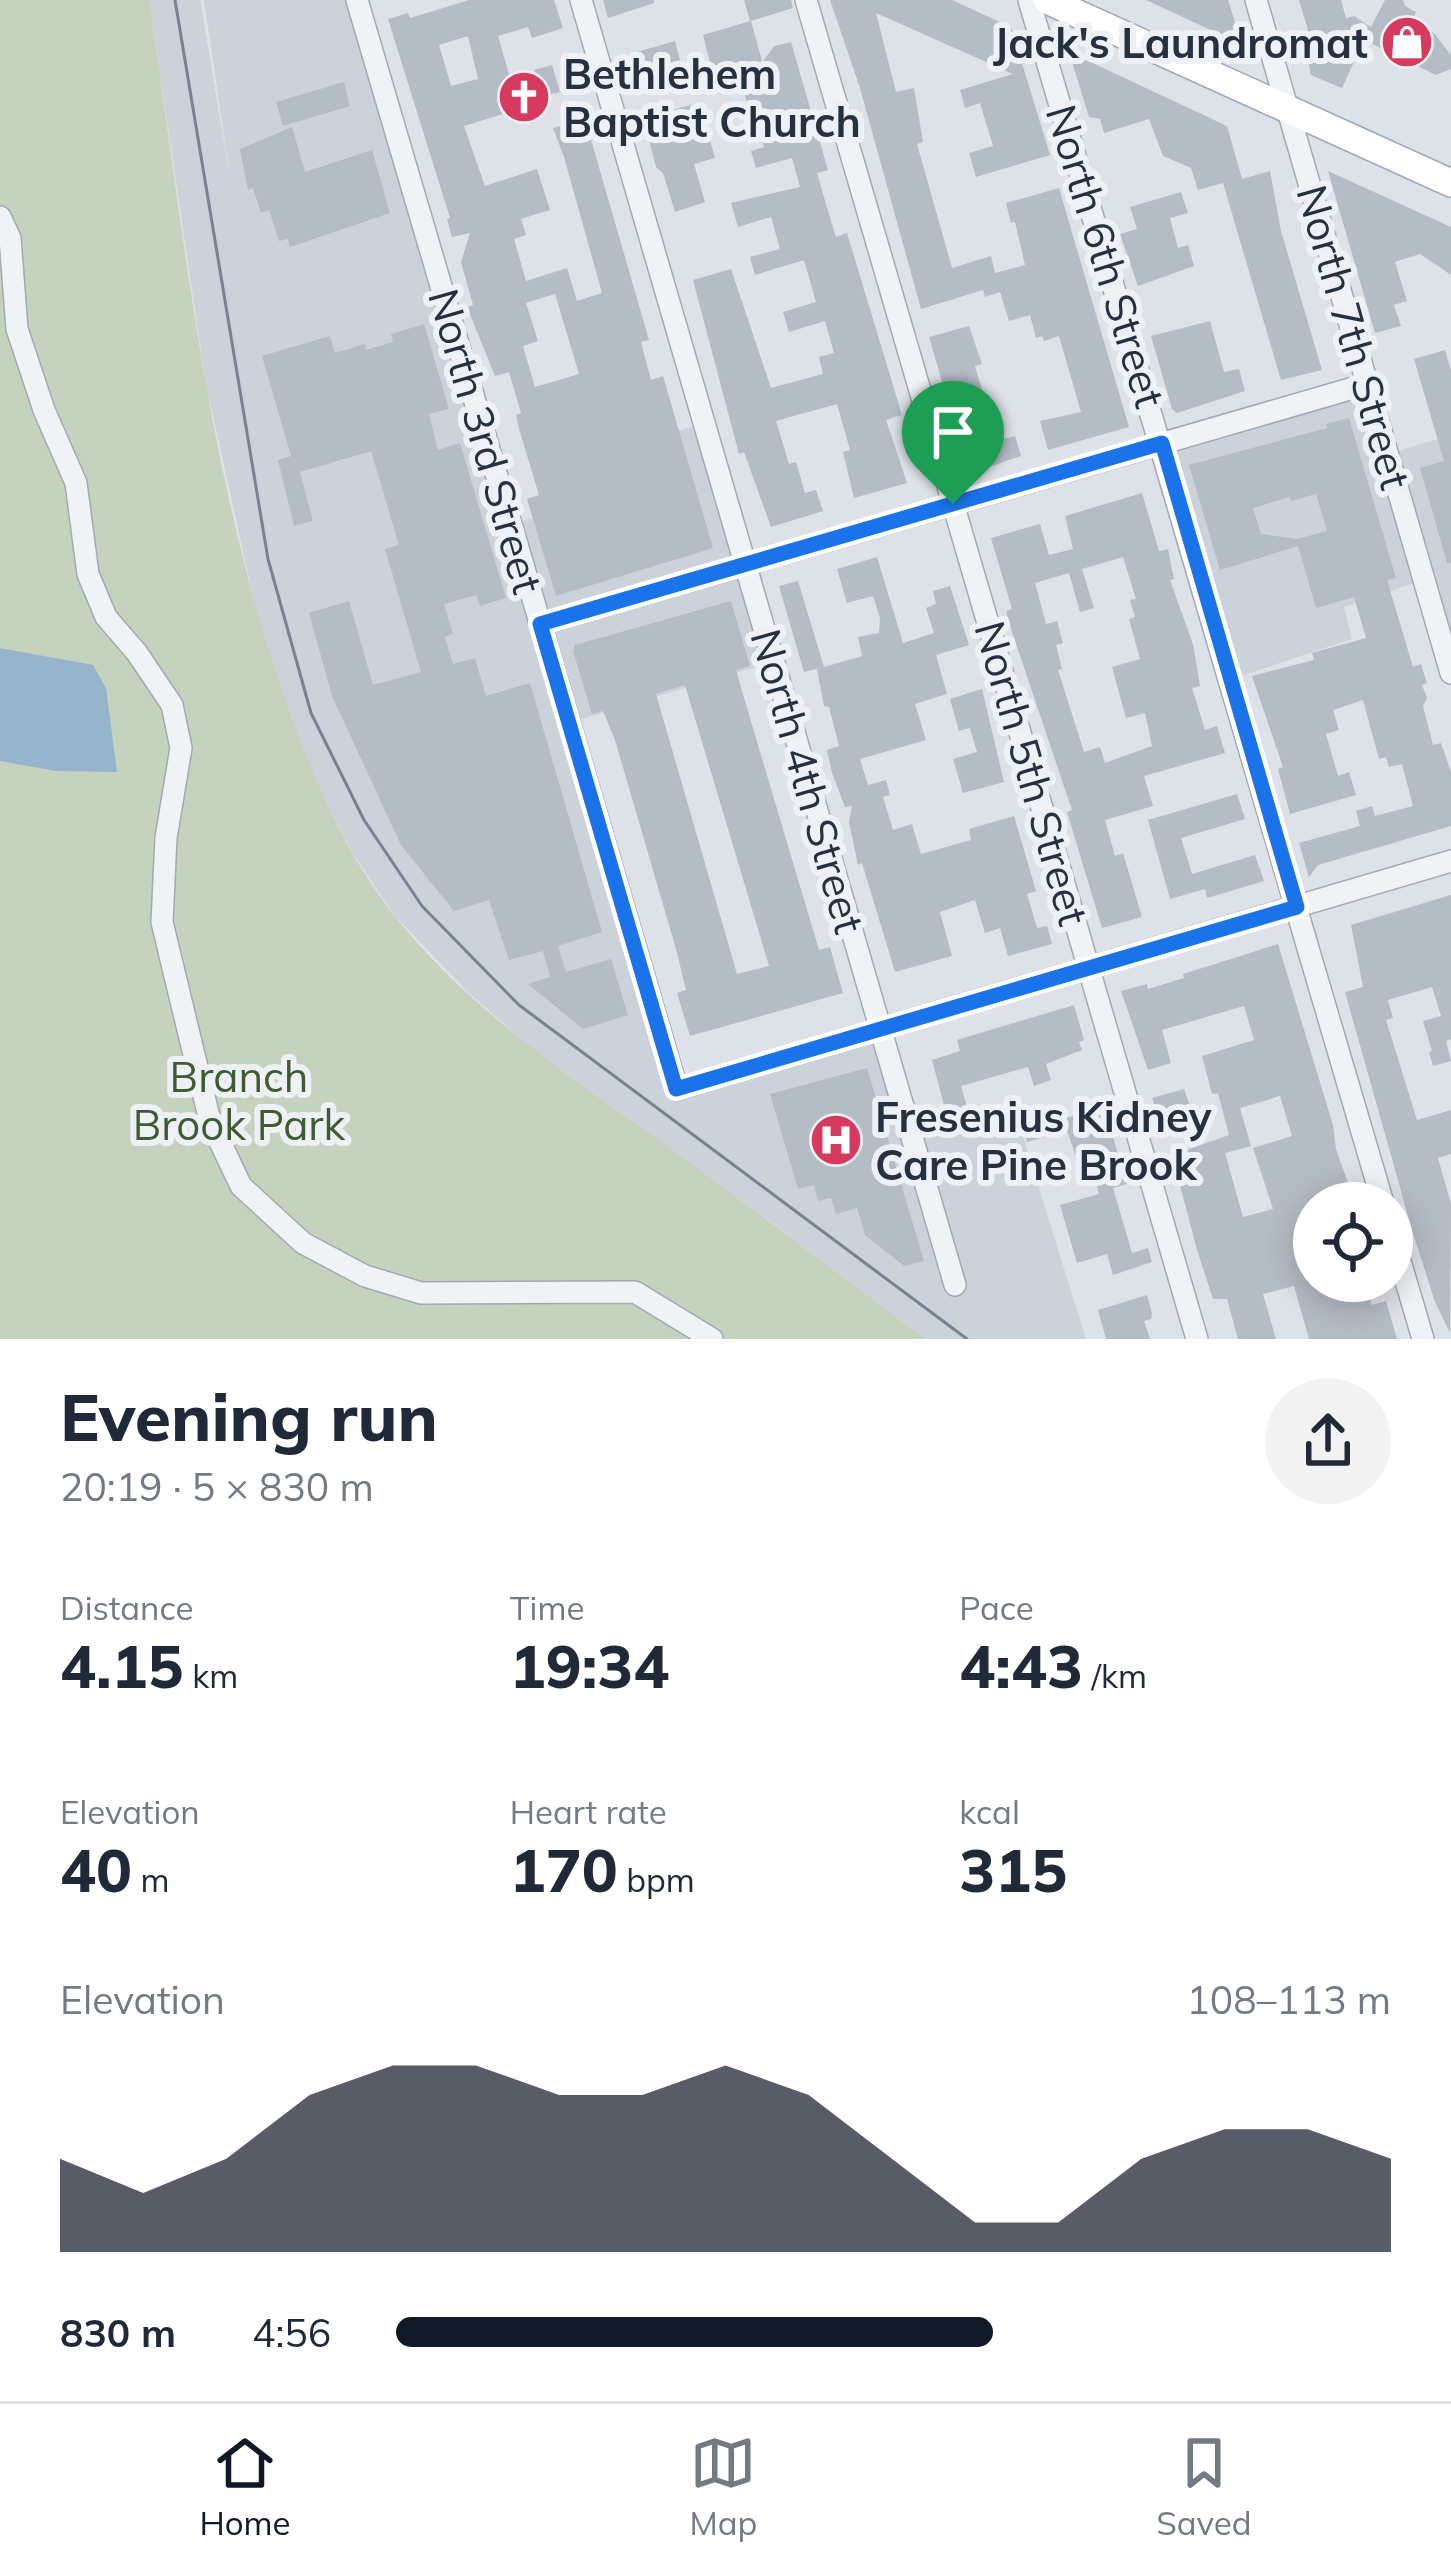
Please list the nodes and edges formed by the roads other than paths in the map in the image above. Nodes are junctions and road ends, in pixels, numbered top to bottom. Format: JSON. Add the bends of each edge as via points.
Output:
{"nodes":[{"id":1,"x":357,"y":0,"type":"edge"},
{"id":2,"x":581,"y":0,"type":"edge"},
{"id":3,"x":806,"y":0,"type":"edge"},
{"id":4,"x":1029,"y":0,"type":"edge"},
{"id":5,"x":1047,"y":0,"type":"edge"},
{"id":6,"x":1256,"y":0,"type":"edge"},
{"id":7,"x":1287,"y":107,"type":"junction"},
{"id":8,"x":1451,"y":183,"type":"edge"},
{"id":9,"x":0,"y":217,"type":"edge"},
{"id":10,"x":1367,"y":384,"type":"junction"},
{"id":11,"x":1162,"y":443,"type":"junction"},
{"id":12,"x":953,"y":504,"type":"junction"},
{"id":13,"x":745,"y":565,"type":"junction"},
{"id":14,"x":540,"y":624,"type":"junction"},
{"id":15,"x":1451,"y":674,"type":"edge"},
{"id":16,"x":1451,"y":862,"type":"edge"},
{"id":17,"x":1297,"y":907,"type":"junction"},
{"id":18,"x":1088,"y":968,"type":"junction"},
{"id":19,"x":880,"y":1029,"type":"junction"},
{"id":20,"x":1377,"y":1182,"type":"edge"},
{"id":21,"x":955,"y":1286,"type":"dead end"},
{"id":22,"x":1412,"y":1302,"type":"edge"},
{"id":23,"x":712,"y":1339,"type":"edge"},
{"id":24,"x":1197,"y":1339,"type":"edge"},
{"id":25,"x":1423,"y":1339,"type":"edge"}],
"edges":[{"from":1,"to":14,"type":"street","name":"North 3rd Street"},
{"from":2,"to":13,"type":"street","name":"North 4th Street"},
{"from":3,"to":12,"type":"street","name":"North 5th Street"},
{"from":4,"to":11,"type":"street","name":"North 6th Street"},
{"from":5,"to":7,"type":"main road"},
{"from":6,"to":7,"type":"street","name":"North 7th Street"},
{"from":7,"to":8,"type":"main road"},
{"from":7,"to":10,"type":"street","name":"North 7th Street"},
{"from":9,"to":23,"type":"street","via":[[10,238],[17,329],[76,483],[88,574],[106,617],[172,705],[181,748],[162,922],[210,1121],[241,1186],[303,1243],[365,1276],[421,1293],[635,1292]]},
{"from":10,"to":11,"type":"street"},
{"from":10,"to":15,"type":"street","name":"North 7th Street"},
{"from":11,"to":12,"type":"street"},
{"from":11,"to":17,"type":"street","name":"North 6th Street"},
{"from":12,"to":13,"type":"street"},
{"from":12,"to":18,"type":"street","name":"North 5th Street"},
{"from":13,"to":14,"type":"street"},
{"from":13,"to":19,"type":"street","name":"North 4th Street"},
{"from":14,"to":19,"type":"street","name":"North 3rd Street","via":[[676,1089]]},
{"from":16,"to":17,"type":"street"},
{"from":17,"to":18,"type":"street"},
{"from":17,"to":20,"type":"street","name":"North 6th Street"},
{"from":18,"to":19,"type":"street"},
{"from":18,"to":24,"type":"street","name":"North 5th Street"},
{"from":19,"to":21,"type":"street","name":"North 4th Street"},
{"from":22,"to":25,"type":"street"}]}
